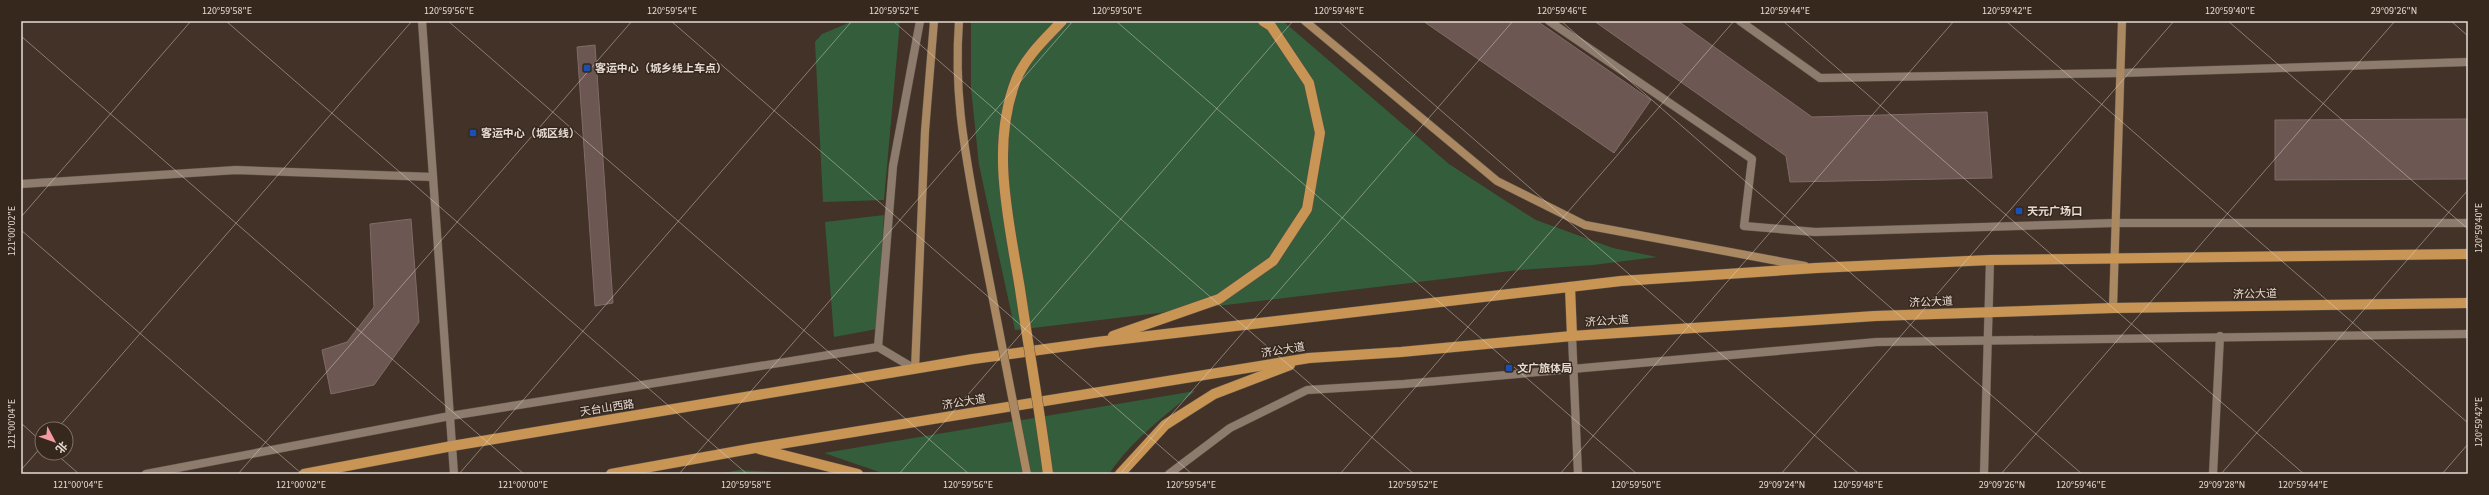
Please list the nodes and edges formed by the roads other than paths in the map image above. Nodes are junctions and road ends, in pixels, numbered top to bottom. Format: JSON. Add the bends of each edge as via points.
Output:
{"nodes":[{"id":1,"x":422,"y":21,"type":"edge"},
{"id":2,"x":920,"y":21,"type":"edge"},
{"id":3,"x":934,"y":21,"type":"edge"},
{"id":4,"x":960,"y":21,"type":"edge"},
{"id":5,"x":1062,"y":21,"type":"edge"},
{"id":6,"x":1263,"y":21,"type":"edge"},
{"id":7,"x":1305,"y":21,"type":"edge"},
{"id":8,"x":1549,"y":21,"type":"edge"},
{"id":9,"x":1740,"y":21,"type":"edge"},
{"id":10,"x":2122,"y":21,"type":"edge"},
{"id":11,"x":2468,"y":62,"type":"edge"},
{"id":12,"x":2121,"y":73,"type":"junction"},
{"id":13,"x":433,"y":177,"type":"junction"},
{"id":14,"x":21,"y":184,"type":"edge"},
{"id":15,"x":2114,"y":223,"type":"junction"},
{"id":16,"x":2468,"y":223,"type":"edge"},
{"id":17,"x":2468,"y":254,"type":"edge"},
{"id":18,"x":2114,"y":257,"type":"junction"},
{"id":19,"x":1990,"y":260,"type":"junction"},
{"id":20,"x":1816,"y":268,"type":"junction"},
{"id":21,"x":1570,"y":287,"type":"junction"},
{"id":22,"x":2468,"y":303,"type":"edge"},
{"id":23,"x":2113,"y":308,"type":"junction"},
{"id":24,"x":1989,"y":312,"type":"junction"},
{"id":25,"x":2468,"y":334,"type":"edge"},
{"id":26,"x":1572,"y":336,"type":"junction"},
{"id":27,"x":2220,"y":336,"type":"junction"},
{"id":28,"x":1988,"y":339,"type":"junction"},
{"id":29,"x":1097,"y":342,"type":"junction"},
{"id":30,"x":878,"y":347,"type":"junction"},
{"id":31,"x":1309,"y":358,"type":"junction"},
{"id":32,"x":1574,"y":368,"type":"junction"},
{"id":33,"x":915,"y":369,"type":"junction"},
{"id":34,"x":450,"y":416,"type":"junction"},
{"id":35,"x":452,"y":446,"type":"junction"},
{"id":36,"x":756,"y":448,"type":"junction"},
{"id":37,"x":146,"y":474,"type":"edge"},
{"id":38,"x":304,"y":474,"type":"edge"},
{"id":39,"x":454,"y":474,"type":"edge"},
{"id":40,"x":611,"y":474,"type":"edge"},
{"id":41,"x":858,"y":474,"type":"edge"},
{"id":42,"x":1027,"y":474,"type":"edge"},
{"id":43,"x":1048,"y":474,"type":"edge"},
{"id":44,"x":1120,"y":474,"type":"edge"},
{"id":45,"x":1169,"y":474,"type":"edge"},
{"id":46,"x":1578,"y":474,"type":"edge"},
{"id":47,"x":1984,"y":474,"type":"edge"},
{"id":48,"x":2213,"y":474,"type":"edge"}],
"edges":[{"from":1,"to":13,"type":"street"},
{"from":2,"to":30,"type":"street","via":[[893,166]]},
{"from":3,"to":33,"type":"main road","via":[[925,131]]},
{"from":4,"to":42,"type":"main road","bridge":true,"via":[[956,60],[959,114]]},
{"from":5,"to":43,"type":"main road","bridge":true,"via":[[1035,48],[1017,80],[1006,118],[1002,160],[1008,219]]},
{"from":6,"to":29,"type":"main road","via":[[1271,26],[1309,83],[1320,133],[1307,209],[1273,261],[1218,299]]},
{"from":7,"to":20,"type":"main road","via":[[1497,181],[1585,225]]},
{"from":8,"to":15,"type":"street","via":[[1752,159],[1744,226],[1815,232]]},
{"from":9,"to":12,"type":"street","via":[[1820,78]]},
{"from":10,"to":12,"type":"main road"},
{"from":11,"to":12,"type":"street"},
{"from":12,"to":15,"type":"main road"},
{"from":13,"to":14,"type":"street","via":[[236,170]]},
{"from":13,"to":34,"type":"street"},
{"from":15,"to":16,"type":"street"},
{"from":15,"to":18,"type":"main road"},
{"from":17,"to":18,"type":"main road"},
{"from":18,"to":19,"type":"main road"},
{"from":18,"to":23,"type":"main road"},
{"from":19,"to":20,"type":"main road"},
{"from":19,"to":24,"type":"street"},
{"from":20,"to":21,"type":"main road"},
{"from":21,"to":26,"type":"main road"},
{"from":21,"to":29,"type":"main road"},
{"from":22,"to":23,"type":"main road","name":"济公大道"},
{"from":23,"to":24,"type":"main road","name":"济公大道"},
{"from":24,"to":26,"type":"main road","name":"济公大道","via":[[1875,316]]},
{"from":24,"to":28,"type":"street"},
{"from":25,"to":27,"type":"street"},
{"from":26,"to":31,"type":"main road","name":"济公大道"},
{"from":26,"to":32,"type":"street"},
{"from":27,"to":28,"type":"street"},
{"from":27,"to":48,"type":"street"},
{"from":28,"to":32,"type":"street","via":[[1877,342]]},
{"from":28,"to":47,"type":"street"},
{"from":29,"to":33,"type":"main road"},
{"from":30,"to":33,"type":"street"},
{"from":30,"to":34,"type":"street"},
{"from":31,"to":36,"type":"main road","name":"济公大道"},
{"from":31,"to":44,"type":"main road","via":[[1214,394],[1165,425]]},
{"from":32,"to":45,"type":"street","via":[[1307,390],[1230,428]]},
{"from":32,"to":46,"type":"street"},
{"from":33,"to":35,"type":"main road","name":"天台山西路"},
{"from":34,"to":35,"type":"street"},
{"from":34,"to":37,"type":"street"},
{"from":35,"to":38,"type":"main road","name":"天台山西路"},
{"from":35,"to":39,"type":"street"},
{"from":36,"to":40,"type":"main road"},
{"from":36,"to":41,"type":"main road"}]}
